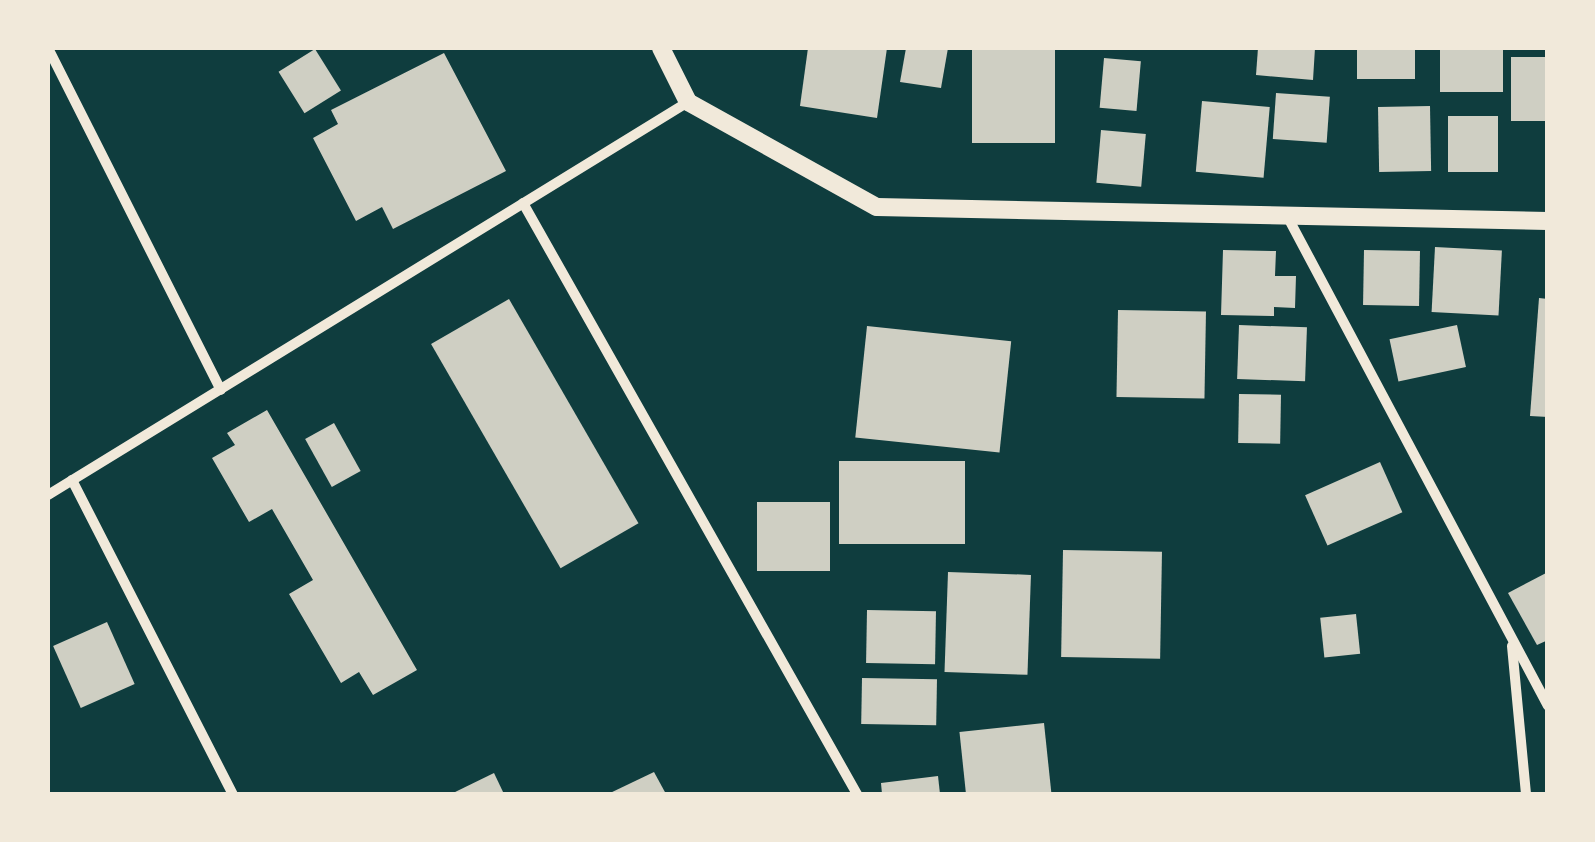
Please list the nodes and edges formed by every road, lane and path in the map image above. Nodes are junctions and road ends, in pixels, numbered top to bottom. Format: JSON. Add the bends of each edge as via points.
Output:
{"nodes":[{"id":1,"x":48,"y":48,"type":"edge"},
{"id":2,"x":661,"y":48,"type":"edge"},
{"id":3,"x":688,"y":102,"type":"junction"},
{"id":4,"x":524,"y":203,"type":"junction"},
{"id":5,"x":1286,"y":213,"type":"junction"},
{"id":6,"x":1548,"y":221,"type":"edge"},
{"id":7,"x":222,"y":390,"type":"junction"},
{"id":8,"x":72,"y":480,"type":"junction"},
{"id":9,"x":48,"y":495,"type":"edge"},
{"id":10,"x":1511,"y":640,"type":"junction"},
{"id":11,"x":1548,"y":706,"type":"edge"},
{"id":12,"x":234,"y":794,"type":"edge"},
{"id":13,"x":856,"y":794,"type":"edge"},
{"id":14,"x":1526,"y":794,"type":"edge"}],
"edges":[{"from":1,"to":7,"type":"street"},
{"from":2,"to":3,"type":"street"},
{"from":3,"to":4,"type":"street"},
{"from":3,"to":5,"type":"street","via":[[877,207]]},
{"from":4,"to":7,"type":"street"},
{"from":4,"to":13,"type":"street"},
{"from":5,"to":6,"type":"street"},
{"from":5,"to":10,"type":"street"},
{"from":7,"to":8,"type":"street"},
{"from":8,"to":9,"type":"street"},
{"from":8,"to":12,"type":"street"},
{"from":10,"to":11,"type":"street"},
{"from":10,"to":14,"type":"street"}]}
